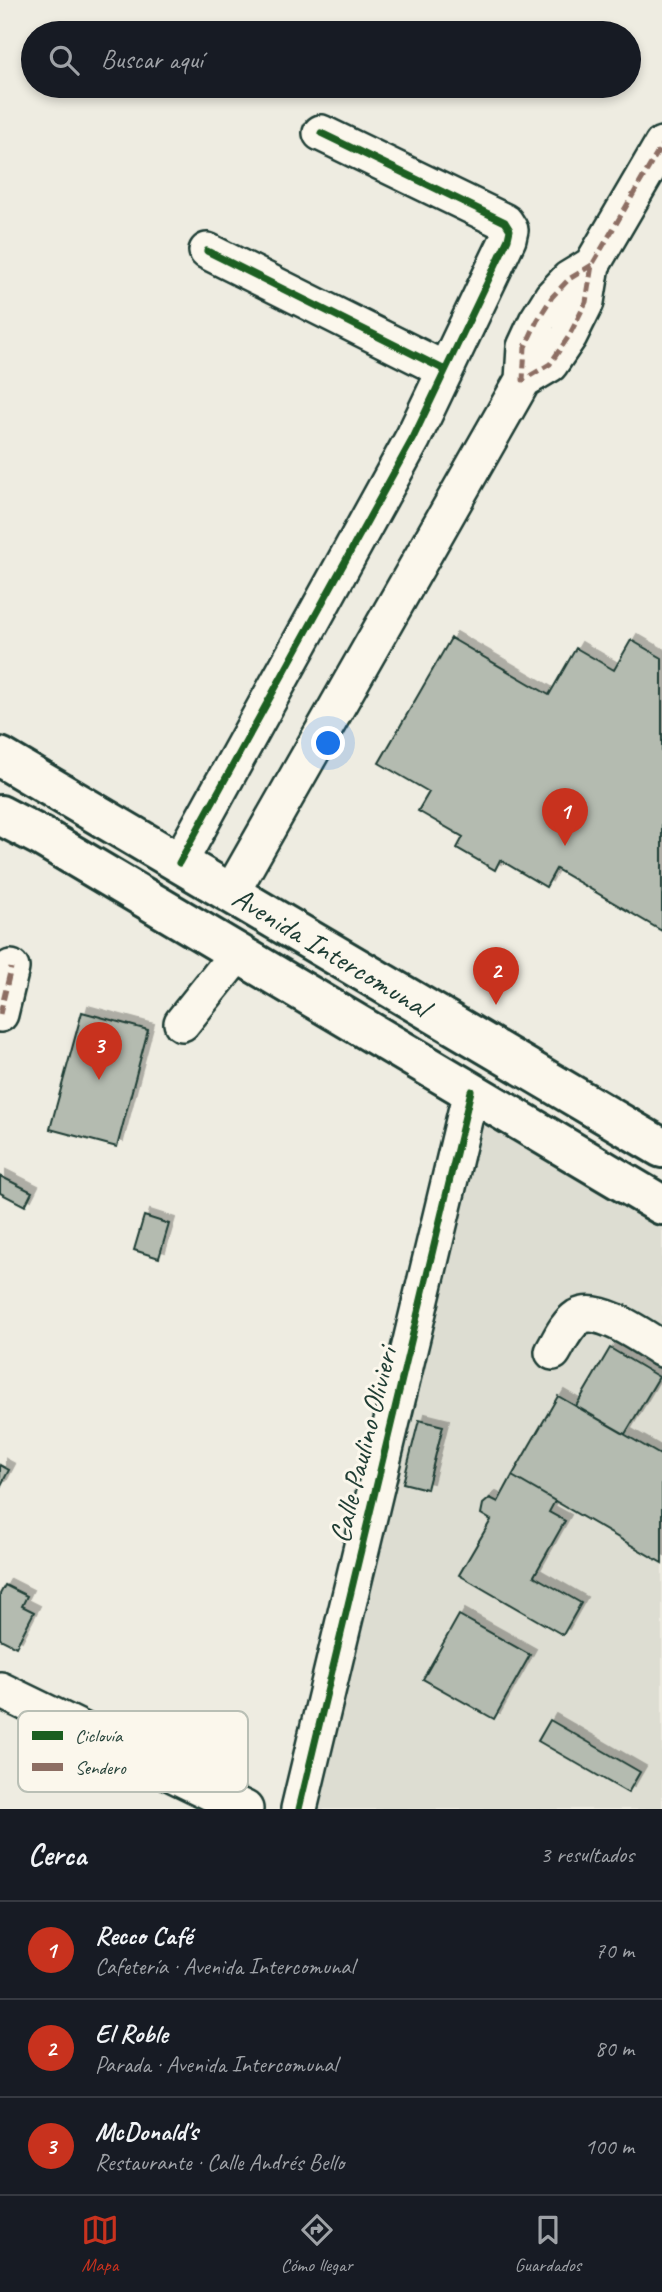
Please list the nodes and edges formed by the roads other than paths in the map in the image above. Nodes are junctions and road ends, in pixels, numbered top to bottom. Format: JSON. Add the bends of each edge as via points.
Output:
{"nodes":[{"id":1,"x":321,"y":133,"type":"dead end"},
{"id":2,"x":662,"y":145,"type":"edge"},
{"id":3,"x":207,"y":251,"type":"dead end"},
{"id":4,"x":445,"y":370,"type":"junction"},
{"id":5,"x":0,"y":757,"type":"edge"},
{"id":6,"x":0,"y":814,"type":"edge"},
{"id":7,"x":179,"y":863,"type":"junction"},
{"id":8,"x":231,"y":893,"type":"junction"},
{"id":9,"x":238,"y":953,"type":"junction"},
{"id":10,"x":11,"y":968,"type":"dead end"},
{"id":11,"x":0,"y":1014,"type":"edge"},
{"id":12,"x":182,"y":1023,"type":"dead end"},
{"id":13,"x":471,"y":1091,"type":"junction"},
{"id":14,"x":662,"y":1148,"type":"edge"},
{"id":15,"x":662,"y":1205,"type":"edge"},
{"id":16,"x":657,"y":1335,"type":"edge"},
{"id":17,"x":553,"y":1352,"type":"dead end"},
{"id":18,"x":0,"y":1690,"type":"edge"},
{"id":19,"x":43,"y":1711,"type":"edge"},
{"id":20,"x":210,"y":1792,"type":"edge"},
{"id":21,"x":245,"y":1809,"type":"edge"},
{"id":22,"x":299,"y":1809,"type":"edge"}],
"edges":[{"from":1,"to":4,"type":"street","via":[[505,222],[510,230]]},
{"from":2,"to":8,"type":"street","via":[[592,265],[569,279],[537,321],[525,347],[523,380]]},
{"from":3,"to":4,"type":"street"},
{"from":4,"to":7,"type":"street","via":[[413,438]]},
{"from":5,"to":7,"type":"main road","name":"Avenida Intercomunal"},
{"from":6,"to":9,"type":"main road","name":"Avenida Intercomunal"},
{"from":7,"to":8,"type":"main road","name":"Avenida Intercomunal"},
{"from":8,"to":14,"type":"main road","name":"Avenida Intercomunal"},
{"from":9,"to":12,"type":"street"},
{"from":9,"to":13,"type":"main road","name":"Avenida Intercomunal"},
{"from":10,"to":11,"type":"street"},
{"from":13,"to":15,"type":"main road","name":"Avenida Intercomunal"},
{"from":13,"to":22,"type":"street","name":"Calle Paulino Olivieri"},
{"from":16,"to":17,"type":"street","via":[[589,1313],[568,1326]]},
{"from":18,"to":19,"type":"street"},
{"from":20,"to":21,"type":"street"}]}
